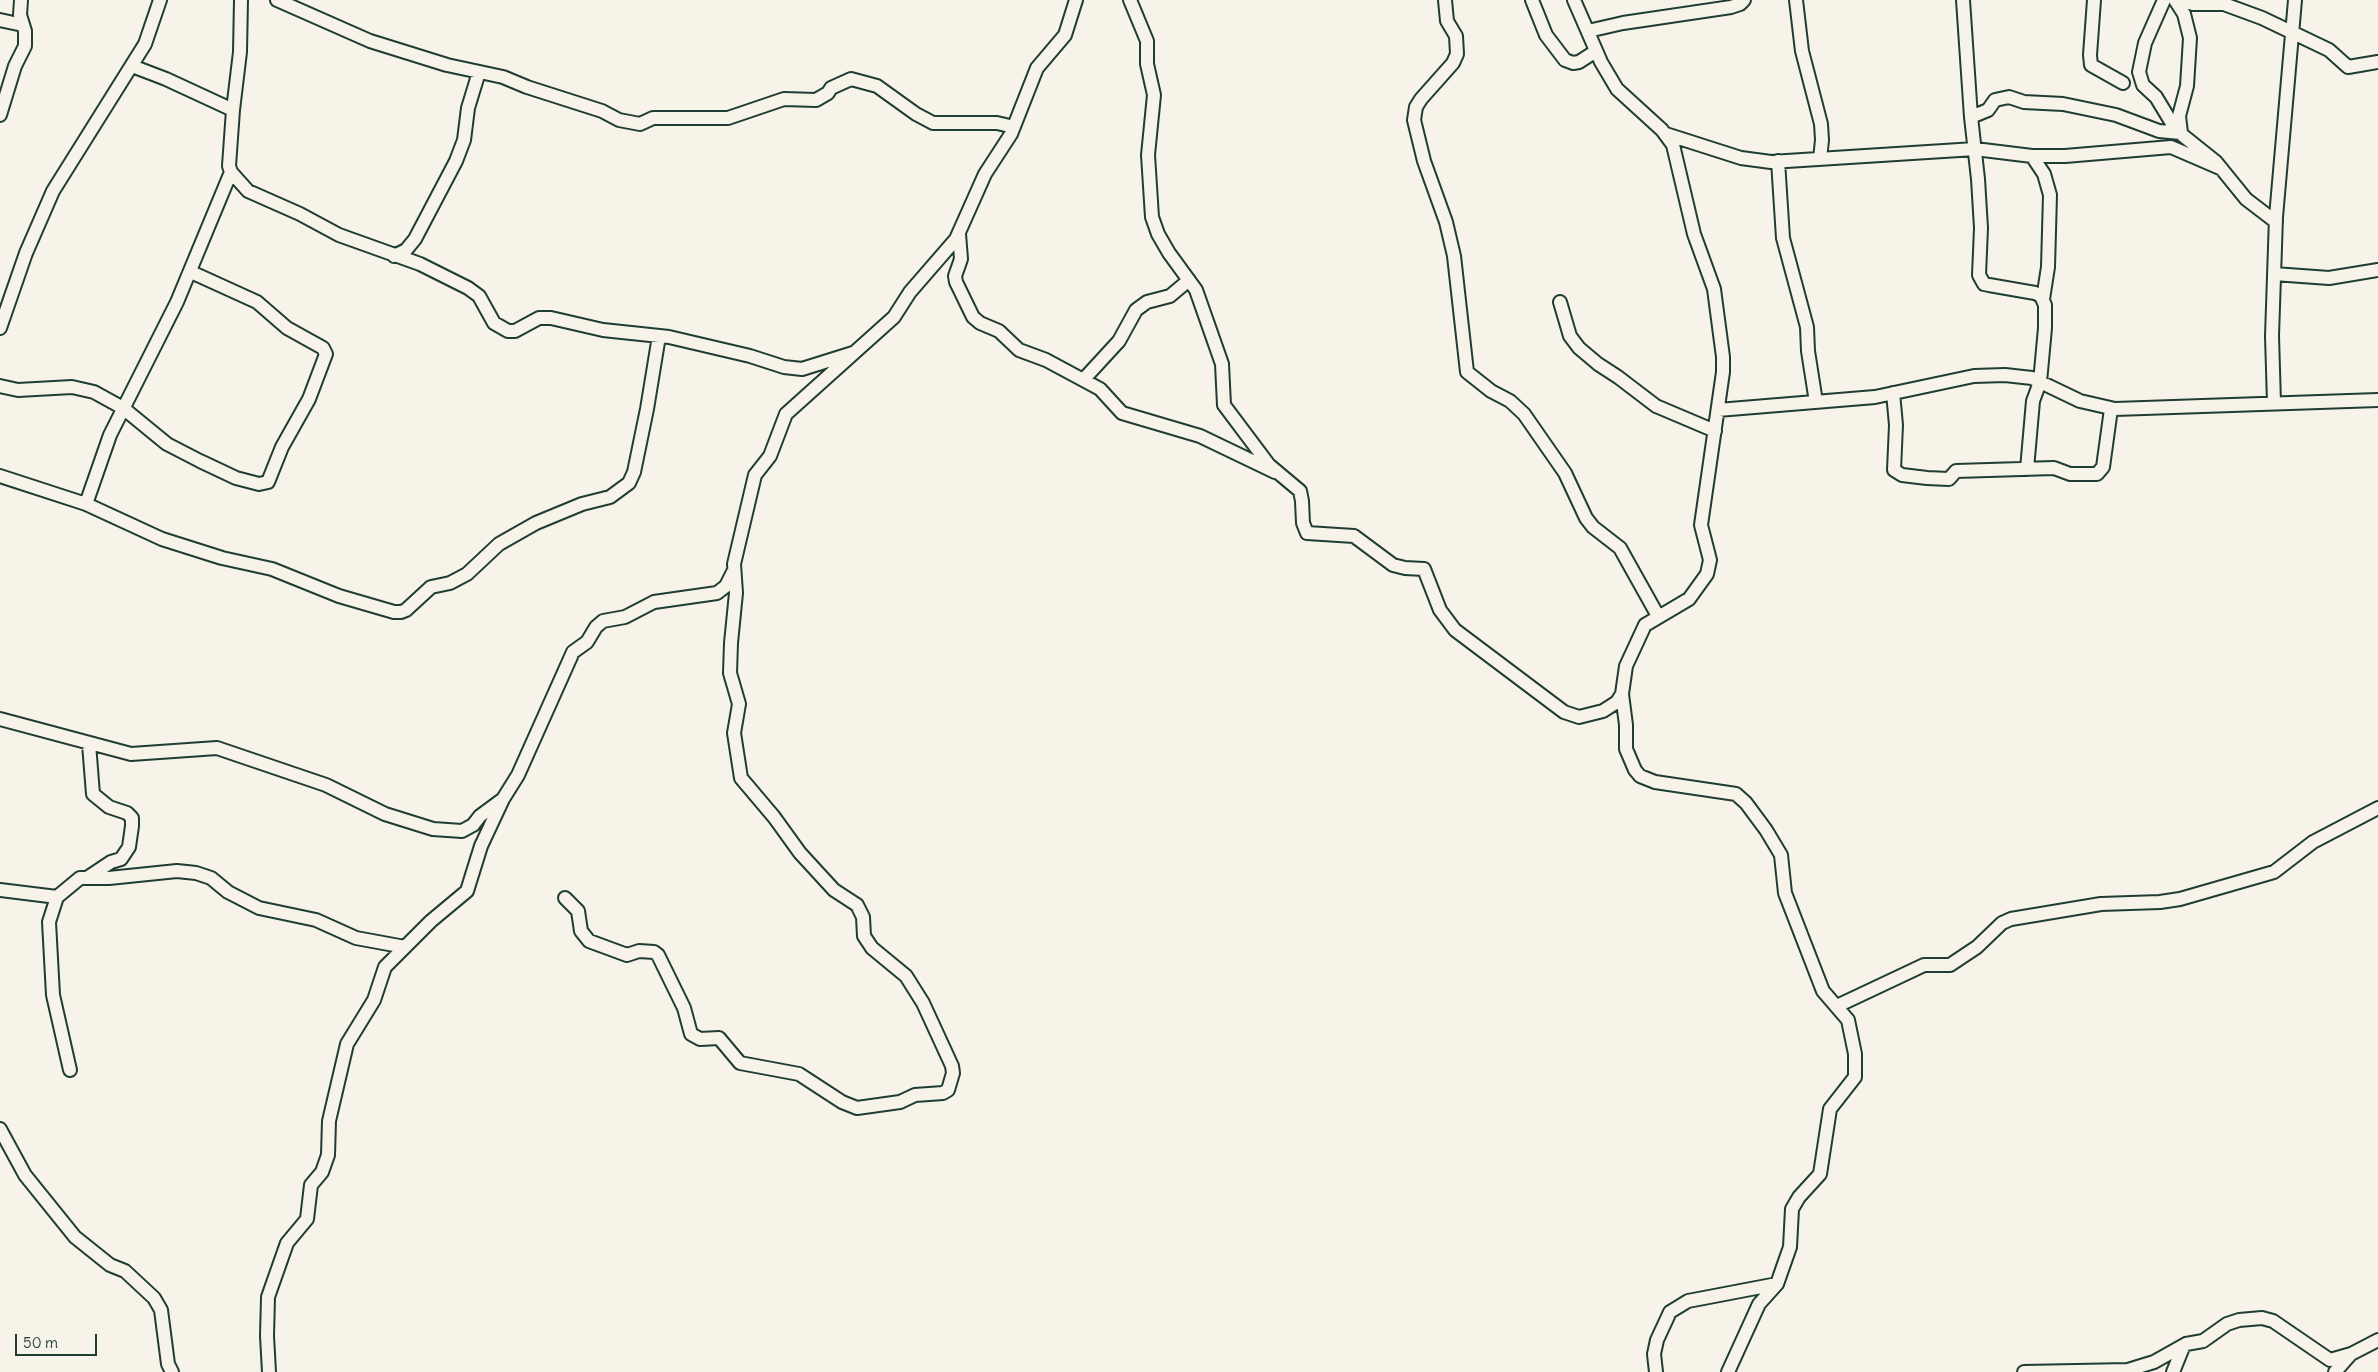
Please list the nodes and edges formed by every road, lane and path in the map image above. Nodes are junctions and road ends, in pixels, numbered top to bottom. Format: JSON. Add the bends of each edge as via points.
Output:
{"nodes":[{"id":1,"x":21,"y":0,"type":"edge"},
{"id":2,"x":160,"y":0,"type":"edge"},
{"id":3,"x":241,"y":0,"type":"edge"},
{"id":4,"x":277,"y":0,"type":"edge"},
{"id":5,"x":1076,"y":0,"type":"edge"},
{"id":6,"x":1130,"y":0,"type":"edge"},
{"id":7,"x":1445,"y":0,"type":"edge"},
{"id":8,"x":1532,"y":0,"type":"edge"},
{"id":9,"x":1574,"y":0,"type":"edge"},
{"id":10,"x":1744,"y":0,"type":"edge"},
{"id":11,"x":1796,"y":0,"type":"edge"},
{"id":12,"x":1963,"y":0,"type":"edge"},
{"id":13,"x":2094,"y":0,"type":"edge"},
{"id":14,"x":2164,"y":0,"type":"edge"},
{"id":15,"x":2177,"y":0,"type":"edge"},
{"id":16,"x":2296,"y":0,"type":"edge"},
{"id":17,"x":0,"y":20,"type":"edge"},
{"id":18,"x":23,"y":25,"type":"junction"},
{"id":19,"x":1588,"y":31,"type":"junction"},
{"id":20,"x":2293,"y":32,"type":"junction"},
{"id":21,"x":1596,"y":51,"type":"junction"},
{"id":22,"x":2378,"y":62,"type":"edge"},
{"id":23,"x":132,"y":66,"type":"junction"},
{"id":24,"x":480,"y":72,"type":"junction"},
{"id":25,"x":2123,"y":84,"type":"dead end"},
{"id":26,"x":233,"y":110,"type":"junction"},
{"id":27,"x":0,"y":115,"type":"edge"},
{"id":28,"x":1971,"y":117,"type":"junction"},
{"id":29,"x":1014,"y":127,"type":"junction"},
{"id":30,"x":2181,"y":133,"type":"junction"},
{"id":31,"x":1666,"y":134,"type":"junction"},
{"id":32,"x":1975,"y":149,"type":"junction"},
{"id":33,"x":2032,"y":156,"type":"junction"},
{"id":34,"x":1820,"y":159,"type":"junction"},
{"id":35,"x":1778,"y":161,"type":"junction"},
{"id":36,"x":2222,"y":169,"type":"junction"},
{"id":37,"x":231,"y":172,"type":"junction"},
{"id":38,"x":2276,"y":222,"type":"junction"},
{"id":39,"x":959,"y":234,"type":"junction"},
{"id":40,"x":394,"y":256,"type":"junction"},
{"id":41,"x":2378,"y":270,"type":"edge"},
{"id":42,"x":191,"y":272,"type":"junction"},
{"id":43,"x":2274,"y":274,"type":"junction"},
{"id":44,"x":1189,"y":280,"type":"junction"},
{"id":45,"x":2043,"y":299,"type":"junction"},
{"id":46,"x":1560,"y":302,"type":"dead end"},
{"id":47,"x":0,"y":328,"type":"edge"},
{"id":48,"x":659,"y":336,"type":"junction"},
{"id":49,"x":856,"y":352,"type":"junction"},
{"id":50,"x":1084,"y":379,"type":"junction"},
{"id":51,"x":2040,"y":382,"type":"junction"},
{"id":52,"x":0,"y":386,"type":"edge"},
{"id":53,"x":1893,"y":393,"type":"junction"},
{"id":54,"x":2378,"y":400,"type":"edge"},
{"id":55,"x":1816,"y":402,"type":"junction"},
{"id":56,"x":2274,"y":403,"type":"junction"},
{"id":57,"x":123,"y":408,"type":"junction"},
{"id":58,"x":2111,"y":409,"type":"junction"},
{"id":59,"x":1718,"y":410,"type":"junction"},
{"id":60,"x":1715,"y":431,"type":"junction"},
{"id":61,"x":2027,"y":469,"type":"junction"},
{"id":62,"x":1282,"y":475,"type":"junction"},
{"id":63,"x":0,"y":476,"type":"edge"},
{"id":64,"x":86,"y":504,"type":"junction"},
{"id":65,"x":734,"y":569,"type":"junction"},
{"id":66,"x":1658,"y":616,"type":"junction"},
{"id":67,"x":1622,"y":694,"type":"junction"},
{"id":68,"x":0,"y":719,"type":"edge"},
{"id":69,"x":89,"y":744,"type":"junction"},
{"id":70,"x":503,"y":799,"type":"junction"},
{"id":71,"x":2378,"y":808,"type":"edge"},
{"id":72,"x":86,"y":878,"type":"junction"},
{"id":73,"x":0,"y":890,"type":"edge"},
{"id":74,"x":57,"y":897,"type":"junction"},
{"id":75,"x":565,"y":898,"type":"dead end"},
{"id":76,"x":405,"y":947,"type":"junction"},
{"id":77,"x":1837,"y":1006,"type":"junction"},
{"id":78,"x":70,"y":1070,"type":"dead end"},
{"id":79,"x":0,"y":1129,"type":"edge"},
{"id":80,"x":1777,"y":1284,"type":"junction"},
{"id":81,"x":2378,"y":1340,"type":"edge"},
{"id":82,"x":2184,"y":1345,"type":"junction"},
{"id":83,"x":2351,"y":1354,"type":"junction"},
{"id":84,"x":172,"y":1372,"type":"edge"},
{"id":85,"x":269,"y":1372,"type":"edge"},
{"id":86,"x":1656,"y":1372,"type":"edge"},
{"id":87,"x":1728,"y":1372,"type":"edge"},
{"id":88,"x":2024,"y":1372,"type":"edge"},
{"id":89,"x":2174,"y":1372,"type":"edge"},
{"id":90,"x":2335,"y":1372,"type":"edge"}],
"edges":[{"from":1,"to":18,"type":"street"},
{"from":2,"to":23,"type":"street","via":[[145,44]]},
{"from":3,"to":26,"type":"street","via":[[240,52]]},
{"from":4,"to":24,"type":"street","via":[[370,41],[447,66]]},
{"from":5,"to":29,"type":"street","via":[[1065,35],[1037,68]]},
{"from":6,"to":44,"type":"street","via":[[1147,41],[1147,64],[1154,95],[1148,155],[1152,217],[1165,247]]},
{"from":7,"to":66,"type":"street","via":[[1447,21],[1456,36],[1457,54],[1453,64],[1421,100],[1414,120],[1454,256],[1467,372],[1524,414],[1565,473],[1593,528],[1620,548]]},
{"from":8,"to":21,"type":"street","via":[[1546,35],[1564,60],[1579,62]]},
{"from":9,"to":19,"type":"street"},
{"from":10,"to":19,"type":"street","via":[[1731,7]]},
{"from":11,"to":34,"type":"street","via":[[1802,52],[1821,124]]},
{"from":12,"to":28,"type":"street"},
{"from":13,"to":25,"type":"street","via":[[2091,64]]},
{"from":14,"to":30,"type":"street","via":[[2144,42],[2140,78]]},
{"from":15,"to":20,"type":"street","via":[[2228,6]]},
{"from":15,"to":30,"type":"street","via":[[2190,38],[2186,86],[2179,116]]},
{"from":16,"to":20,"type":"street"},
{"from":17,"to":18,"type":"street"},
{"from":18,"to":27,"type":"street","via":[[25,46],[15,66]]},
{"from":19,"to":21,"type":"street"},
{"from":20,"to":22,"type":"street","via":[[2328,50],[2348,66]]},
{"from":20,"to":38,"type":"street"},
{"from":21,"to":31,"type":"street","via":[[1624,97]]},
{"from":23,"to":26,"type":"street"},
{"from":23,"to":47,"type":"street","via":[[53,191],[26,253]]},
{"from":24,"to":29,"type":"street","via":[[602,111],[619,120],[640,124],[652,118],[728,118],[784,99],[816,100],[831,88],[851,80],[877,86],[934,123],[997,123]]},
{"from":24,"to":40,"type":"street","via":[[456,161],[415,239],[406,250]]},
{"from":26,"to":37,"type":"street"},
{"from":28,"to":30,"type":"street","via":[[1988,110],[1995,100],[2009,97],[2024,102],[2063,104],[2107,113],[2159,131]]},
{"from":28,"to":32,"type":"street"},
{"from":29,"to":39,"type":"street","via":[[985,174]]},
{"from":30,"to":36,"type":"street"},
{"from":31,"to":35,"type":"street","via":[[1740,158]]},
{"from":31,"to":59,"type":"street","via":[[1673,145],[1694,234],[1711,279],[1718,310],[1723,357]]},
{"from":32,"to":33,"type":"street"},
{"from":32,"to":34,"type":"street"},
{"from":32,"to":45,"type":"street","via":[[1981,280],[1989,285],[2035,293]]},
{"from":33,"to":36,"type":"street","via":[[2171,147]]},
{"from":33,"to":45,"type":"street","via":[[2044,174],[2050,195],[2048,267]]},
{"from":34,"to":35,"type":"street"},
{"from":35,"to":55,"type":"street","via":[[1783,238],[1807,327]]},
{"from":36,"to":38,"type":"street","via":[[2246,198]]},
{"from":37,"to":40,"type":"street","via":[[248,190],[344,238]]},
{"from":37,"to":42,"type":"street"},
{"from":38,"to":43,"type":"street"},
{"from":39,"to":49,"type":"street","via":[[910,292],[894,317]]},
{"from":39,"to":50,"type":"street","via":[[961,259],[956,282],[973,317],[999,331],[1019,350]]},
{"from":40,"to":48,"type":"street","via":[[420,264],[473,291],[494,322],[508,331],[542,318],[603,330]]},
{"from":41,"to":43,"type":"street","via":[[2329,278]]},
{"from":42,"to":57,"type":"street"},
{"from":42,"to":57,"type":"street","via":[[258,302],[287,328],[323,348],[324,360],[309,399],[282,447],[271,477],[268,482],[259,484],[236,478],[167,444]]},
{"from":43,"to":56,"type":"street"},
{"from":44,"to":50,"type":"street","via":[[1170,296],[1147,302],[1136,310],[1119,341]]},
{"from":44,"to":62,"type":"street","via":[[1199,297],[1222,364],[1224,405],[1269,465]]},
{"from":45,"to":51,"type":"street","via":[[2045,328]]},
{"from":46,"to":60,"type":"street","via":[[1570,336],[1598,364],[1656,406]]},
{"from":48,"to":49,"type":"street","via":[[802,370]]},
{"from":48,"to":64,"type":"street","via":[[647,409],[629,483],[610,496],[563,512],[499,544],[467,574],[450,583],[432,587],[406,610],[389,611],[339,596],[272,569],[162,540]]},
{"from":49,"to":65,"type":"street","via":[[786,414],[770,456],[755,475]]},
{"from":50,"to":62,"type":"street","via":[[1100,389],[1122,413],[1200,436]]},
{"from":51,"to":53,"type":"street","via":[[2017,375],[1974,376]]},
{"from":51,"to":58,"type":"street","via":[[2080,401]]},
{"from":51,"to":61,"type":"street","via":[[2033,401]]},
{"from":52,"to":57,"type":"street","via":[[18,390],[81,388],[109,398]]},
{"from":53,"to":55,"type":"street"},
{"from":53,"to":61,"type":"street","via":[[1896,450],[1892,465],[1896,473],[1947,479],[1956,471]]},
{"from":54,"to":56,"type":"street"},
{"from":55,"to":59,"type":"street"},
{"from":56,"to":58,"type":"street"},
{"from":57,"to":64,"type":"street","via":[[99,461]]},
{"from":58,"to":61,"type":"street","via":[[2100,472],[2077,475],[2054,468]]},
{"from":59,"to":60,"type":"street"},
{"from":60,"to":66,"type":"street","via":[[1701,525],[1710,560],[1709,571],[1689,599]]},
{"from":62,"to":67,"type":"street","via":[[1302,496],[1303,523],[1307,533],[1354,536],[1393,565],[1424,569],[1440,610],[1455,630],[1564,712],[1579,717],[1603,711],[1618,702]]},
{"from":63,"to":64,"type":"street"},
{"from":65,"to":70,"type":"street","via":[[726,586],[717,593],[646,605],[625,616],[603,621],[596,627],[587,642],[571,655],[518,775]]},
{"from":65,"to":75,"type":"street","via":[[736,593],[730,673],[739,704],[734,733],[740,778],[834,890],[857,905],[863,917],[864,936],[872,948],[906,976],[923,1003],[952,1066],[948,1090],[857,1108],[799,1074],[740,1063],[719,1038],[700,1039],[691,1034],[684,1008],[658,955],[639,951],[627,956],[589,940],[581,930],[578,911]]},
{"from":66,"to":67,"type":"street","via":[[1645,624],[1626,666]]},
{"from":67,"to":77,"type":"street","via":[[1626,749],[1640,776],[1655,782],[1736,794],[1746,802],[1766,830],[1781,855],[1785,893],[1823,991]]},
{"from":68,"to":69,"type":"street"},
{"from":69,"to":70,"type":"street","via":[[131,754],[217,748],[326,785],[385,814],[450,832],[462,832]]},
{"from":69,"to":72,"type":"street","via":[[93,794],[109,807],[132,818],[132,834],[121,859]]},
{"from":70,"to":76,"type":"street","via":[[481,846],[467,891]]},
{"from":71,"to":77,"type":"street","via":[[2313,842],[2274,872],[2180,899],[2101,904],[2011,919],[2002,923],[1977,948],[1950,965],[1924,966]]},
{"from":72,"to":74,"type":"street","via":[[77,879]]},
{"from":72,"to":76,"type":"street","via":[[177,871],[196,873],[212,878],[235,897],[259,908],[316,920],[356,938]]},
{"from":73,"to":74,"type":"street"},
{"from":74,"to":78,"type":"street","via":[[49,922],[53,995]]},
{"from":76,"to":85,"type":"street","via":[[384,967],[374,1000],[347,1044],[329,1122],[326,1163],[311,1185],[307,1219],[287,1244],[268,1297]]},
{"from":77,"to":80,"type":"street","via":[[1848,1020],[1855,1054],[1855,1077],[1830,1109],[1820,1174],[1792,1209],[1790,1247]]},
{"from":79,"to":84,"type":"street","via":[[26,1175],[74,1236],[110,1265],[131,1276],[154,1298],[161,1310],[168,1364]]},
{"from":80,"to":86,"type":"street","via":[[1688,1301],[1670,1312],[1656,1340]]},
{"from":80,"to":87,"type":"street","via":[[1759,1304]]},
{"from":81,"to":83,"type":"street"},
{"from":82,"to":83,"type":"street","via":[[2203,1341],[2232,1321],[2262,1318],[2273,1321],[2330,1360]]},
{"from":82,"to":88,"type":"street","via":[[2154,1362],[2118,1372],[2072,1369]]},
{"from":82,"to":89,"type":"street"},
{"from":83,"to":90,"type":"street"}]}
